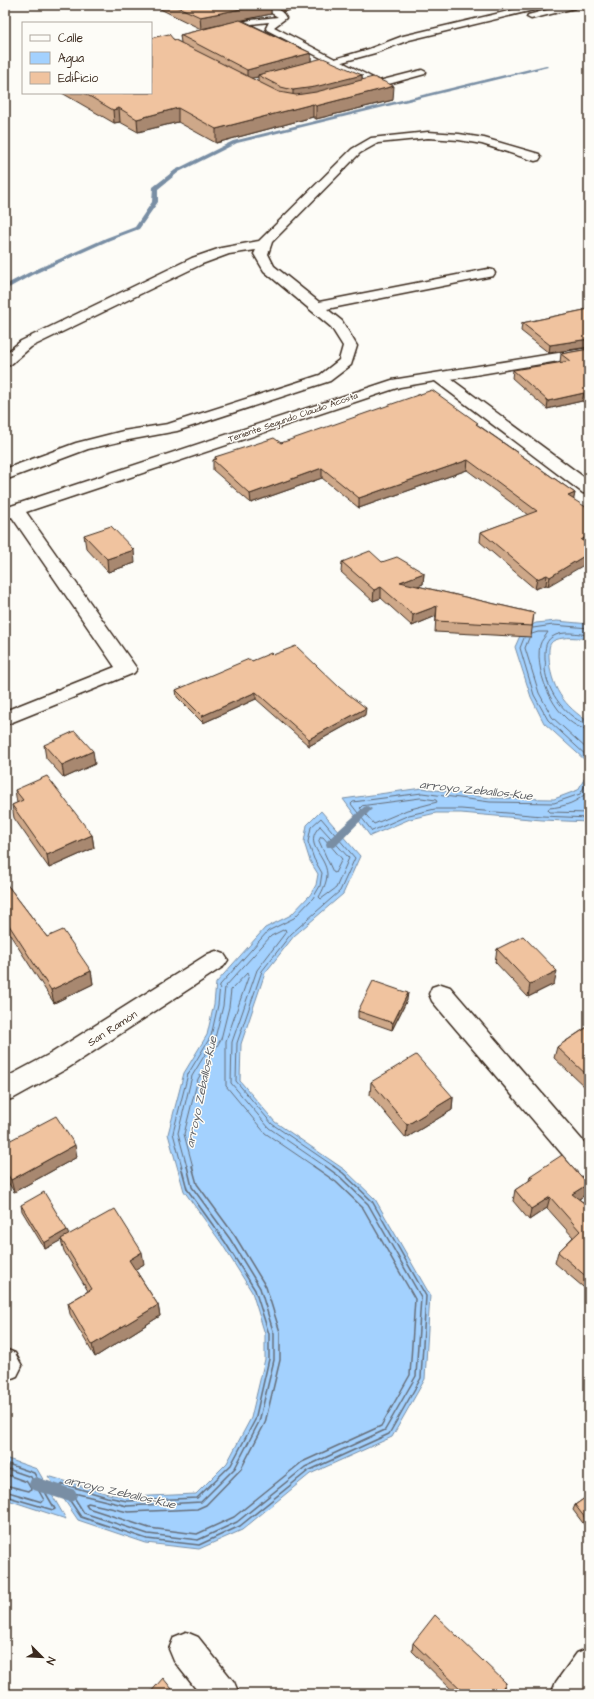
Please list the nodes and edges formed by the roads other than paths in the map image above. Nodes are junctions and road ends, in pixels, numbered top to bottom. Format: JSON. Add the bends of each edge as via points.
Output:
{"nodes":[{"id":1,"x":262,"y":5,"type":"edge"},
{"id":2,"x":543,"y":5,"type":"edge"},
{"id":3,"x":576,"y":5,"type":"edge"},
{"id":4,"x":279,"y":19,"type":"junction"},
{"id":5,"x":519,"y":20,"type":"dead end"},
{"id":6,"x":215,"y":31,"type":"edge"},
{"id":7,"x":409,"y":46,"type":"dead end"},
{"id":8,"x":372,"y":51,"type":"junction"},
{"id":9,"x":334,"y":62,"type":"junction"},
{"id":10,"x":305,"y":69,"type":"edge"},
{"id":11,"x":422,"y":72,"type":"dead end"},
{"id":12,"x":378,"y":84,"type":"junction"},
{"id":13,"x":356,"y":90,"type":"edge"},
{"id":14,"x":535,"y":157,"type":"dead end"},
{"id":15,"x":265,"y":244,"type":"junction"},
{"id":16,"x":488,"y":273,"type":"dead end"},
{"id":17,"x":316,"y":307,"type":"junction"},
{"id":18,"x":589,"y":352,"type":"edge"},
{"id":19,"x":5,"y":362,"type":"edge"},
{"id":20,"x":438,"y":376,"type":"junction"},
{"id":21,"x":5,"y":475,"type":"edge"},
{"id":22,"x":589,"y":489,"type":"edge"},
{"id":23,"x":10,"y":512,"type":"edge"},
{"id":24,"x":5,"y":718,"type":"edge"},
{"id":25,"x":216,"y":960,"type":"dead end"},
{"id":26,"x":441,"y":994,"type":"dead end"},
{"id":27,"x":5,"y":1090,"type":"edge"},
{"id":28,"x":589,"y":1167,"type":"edge"},
{"id":29,"x":186,"y":1649,"type":"dead end"},
{"id":30,"x":589,"y":1665,"type":"edge"},
{"id":31,"x":222,"y":1694,"type":"edge"},
{"id":32,"x":568,"y":1694,"type":"edge"}],
"edges":[{"from":1,"to":4,"type":"lane","via":[[280,14],[282,18]]},
{"from":2,"to":8,"type":"lane","via":[[406,38]]},
{"from":3,"to":5,"type":"lane"},
{"from":4,"to":6,"type":"lane","via":[[251,22]]},
{"from":4,"to":9,"type":"lane","via":[[270,28]]},
{"from":7,"to":8,"type":"lane"},
{"from":8,"to":9,"type":"lane"},
{"from":9,"to":10,"type":"lane"},
{"from":9,"to":12,"type":"lane"},
{"from":11,"to":12,"type":"lane"},
{"from":12,"to":13,"type":"lane"},
{"from":14,"to":15,"type":"street","via":[[484,141],[459,137],[428,135],[375,140],[356,151]]},
{"from":15,"to":17,"type":"street","via":[[261,254],[269,268]]},
{"from":15,"to":19,"type":"street","via":[[226,251],[197,261],[26,344]]},
{"from":16,"to":17,"type":"street"},
{"from":17,"to":21,"type":"street","via":[[337,324],[350,346],[346,362],[325,378],[172,428],[82,446]]},
{"from":18,"to":20,"type":"street","name":"Teniente Segundo Claudio Acosta"},
{"from":20,"to":22,"type":"street"},
{"from":20,"to":23,"type":"street","name":"Teniente Segundo Claudio Acosta","via":[[390,385]]},
{"from":23,"to":24,"type":"street","via":[[127,669]]},
{"from":25,"to":27,"type":"street","name":"San Ramón","via":[[59,1062]]},
{"from":26,"to":28,"type":"street"},
{"from":29,"to":31,"type":"street"},
{"from":30,"to":32,"type":"street"}]}
